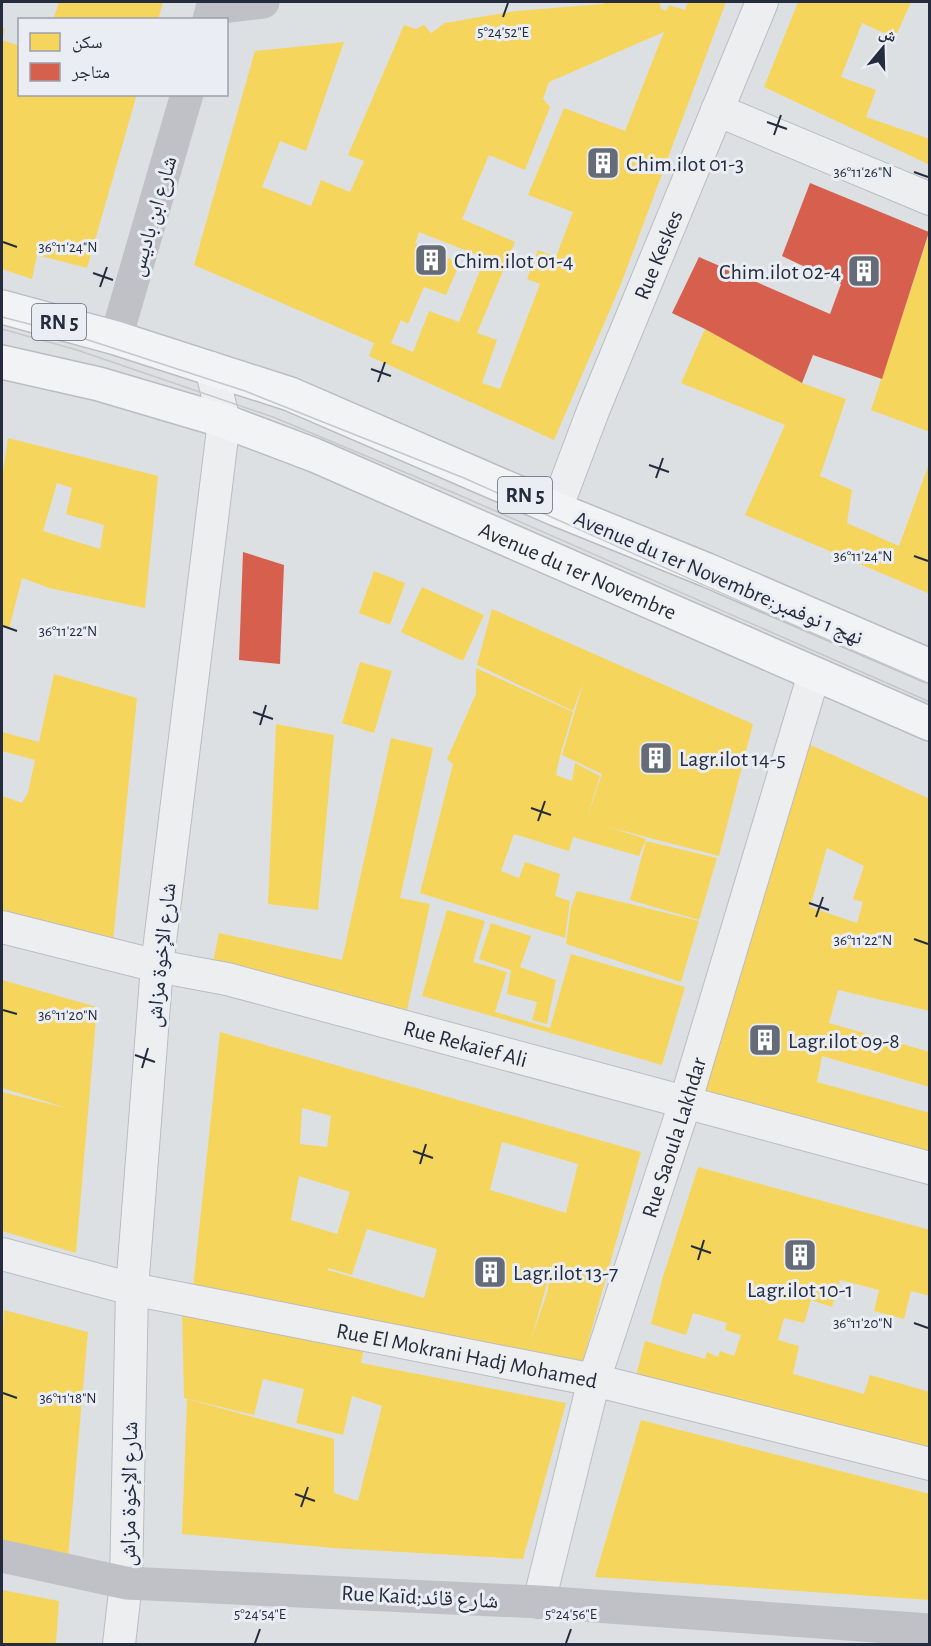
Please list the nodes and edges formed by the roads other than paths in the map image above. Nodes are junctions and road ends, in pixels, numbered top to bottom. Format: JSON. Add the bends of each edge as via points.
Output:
{"nodes":[{"id":1,"x":262,"y":2,"type":"edge"},
{"id":2,"x":762,"y":2,"type":"edge"},
{"id":3,"x":210,"y":10,"type":"edge"},
{"id":4,"x":186,"y":96,"type":"edge"},
{"id":5,"x":717,"y":110,"type":"junction"},
{"id":6,"x":930,"y":199,"type":"edge"},
{"id":7,"x":2,"y":307,"type":"edge"},
{"id":8,"x":116,"y":338,"type":"junction"},
{"id":9,"x":2,"y":362,"type":"edge"},
{"id":10,"x":211,"y":368,"type":"junction"},
{"id":11,"x":224,"y":421,"type":"junction"},
{"id":12,"x":556,"y":509,"type":"junction"},
{"id":13,"x":930,"y":666,"type":"edge"},
{"id":14,"x":814,"y":674,"type":"junction"},
{"id":15,"x":930,"y":724,"type":"edge"},
{"id":16,"x":2,"y":927,"type":"edge"},
{"id":17,"x":157,"y":966,"type":"junction"},
{"id":18,"x":685,"y":1103,"type":"junction"},
{"id":19,"x":930,"y":1168,"type":"edge"},
{"id":20,"x":2,"y":1254,"type":"edge"},
{"id":21,"x":132,"y":1289,"type":"junction"},
{"id":22,"x":594,"y":1380,"type":"junction"},
{"id":23,"x":930,"y":1464,"type":"edge"},
{"id":24,"x":2,"y":1556,"type":"edge"},
{"id":25,"x":126,"y":1583,"type":"junction"},
{"id":26,"x":539,"y":1602,"type":"junction"},
{"id":27,"x":930,"y":1630,"type":"edge"},
{"id":28,"x":119,"y":1644,"type":"edge"}],
"edges":[{"from":1,"to":3,"type":"street"},
{"from":2,"to":5,"type":"street","name":"Rue Keskes"},
{"from":4,"to":8,"type":"street","name":"شارع ابن باديس"},
{"from":5,"to":6,"type":"street"},
{"from":5,"to":12,"type":"street","name":"Rue Keskes"},
{"from":7,"to":8,"type":"main road","name":"Avenue du 1er Novembre;نهج 1 نوفمبر","number":"RN 5"},
{"from":8,"to":10,"type":"main road","name":"Avenue du 1er Novembre;نهج 1 نوفمبر","number":"RN 5"},
{"from":9,"to":11,"type":"main road","number":"RN 5","via":[[99,384]]},
{"from":10,"to":11,"type":"street","name":"شارع الإخوة مزاش"},
{"from":10,"to":12,"type":"main road","name":"Avenue du 1er Novembre;نهج 1 نوفمبر","number":"RN 5","via":[[290,394]]},
{"from":11,"to":14,"type":"main road","name":"Avenue du 1er Novembre","number":"RN 5","via":[[314,455]]},
{"from":11,"to":17,"type":"street","name":"شارع الإخوة مزاش"},
{"from":12,"to":13,"type":"main road","name":"Avenue du 1er Novembre;نهج 1 نوفمبر","number":"RN 5"},
{"from":14,"to":15,"type":"main road","name":"Avenue du 1er Novembre","number":"RN 5"},
{"from":14,"to":18,"type":"street","name":"Rue Saoula Lakhdar"},
{"from":16,"to":17,"type":"street","name":"Rue Rekaïef Ali"},
{"from":17,"to":18,"type":"street","name":"Rue Rekaïef Ali","via":[[228,979]]},
{"from":17,"to":21,"type":"street","name":"شارع الإخوة مزاش"},
{"from":18,"to":19,"type":"street","name":"Rue Rekaïef Ali"},
{"from":18,"to":22,"type":"street","name":"Rue Saoula Lakhdar"},
{"from":20,"to":21,"type":"street","name":"Rue El Mokrani Hadj Mohamed"},
{"from":21,"to":22,"type":"street","name":"Rue El Mokrani Hadj Mohamed"},
{"from":21,"to":25,"type":"street","name":"شارع الإخوة مزاش"},
{"from":22,"to":23,"type":"street","name":"Rue El Mokrani Hadj Mohamed"},
{"from":22,"to":26,"type":"street","name":"Rue Saoula Lakhdar"},
{"from":24,"to":25,"type":"street","name":"Rue Kaïd;شارع قائد"},
{"from":25,"to":26,"type":"street","name":"Rue Kaïd;شارع قائد"},
{"from":25,"to":28,"type":"street","name":"شارع الإخوة مزاش"},
{"from":26,"to":27,"type":"street","name":"Rue Kaïd;شارع قائد"}]}
